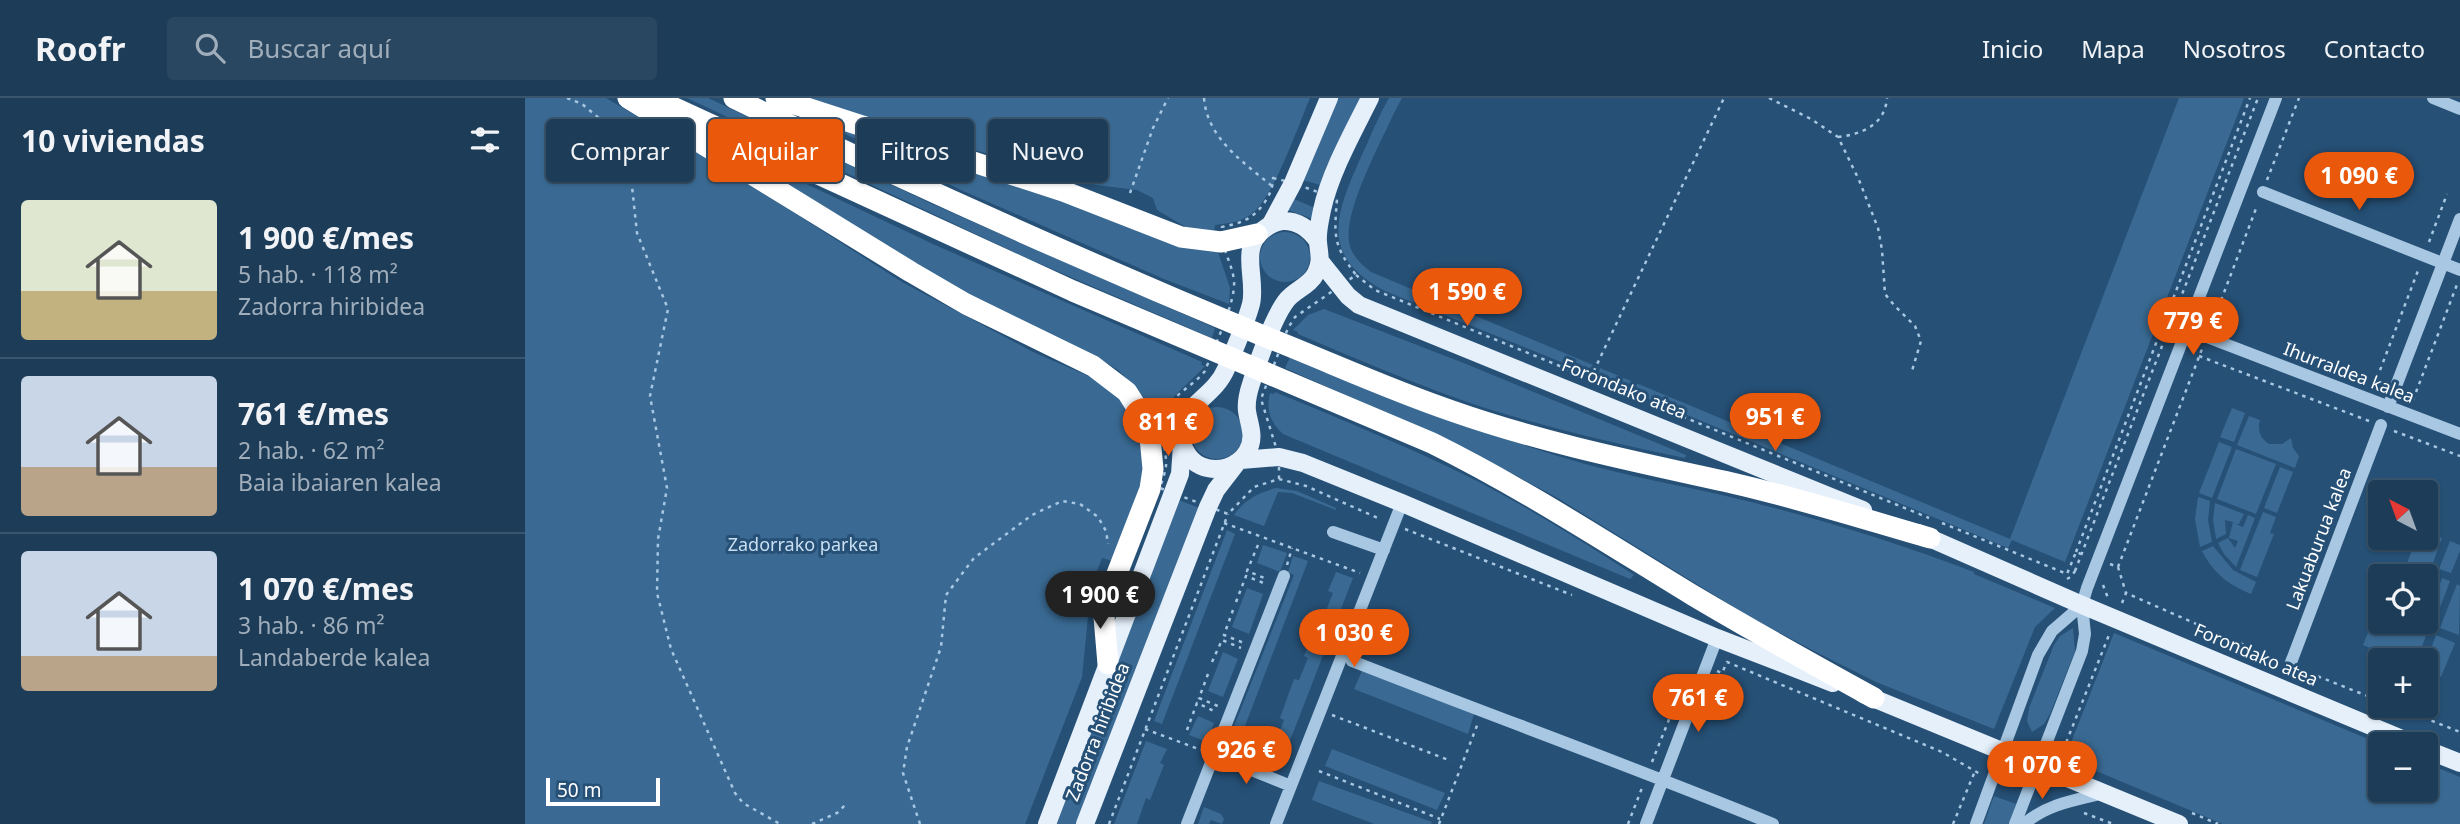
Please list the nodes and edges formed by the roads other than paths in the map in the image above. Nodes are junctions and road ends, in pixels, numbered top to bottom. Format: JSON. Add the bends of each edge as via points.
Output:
{"nodes":[{"id":1,"x":628,"y":98,"type":"edge"},
{"id":2,"x":653,"y":98,"type":"edge"},
{"id":3,"x":734,"y":98,"type":"edge"},
{"id":4,"x":776,"y":98,"type":"edge"},
{"id":5,"x":1329,"y":98,"type":"edge"},
{"id":6,"x":1370,"y":98,"type":"edge"},
{"id":7,"x":2276,"y":98,"type":"edge"},
{"id":8,"x":2433,"y":98,"type":"edge"},
{"id":9,"x":2460,"y":109,"type":"edge"},
{"id":10,"x":2263,"y":192,"type":"dead end"},
{"id":11,"x":2460,"y":219,"type":"edge"},
{"id":12,"x":1264,"y":229,"type":"junction"},
{"id":13,"x":1317,"y":240,"type":"junction"},
{"id":14,"x":1321,"y":261,"type":"junction"},
{"id":15,"x":2443,"y":263,"type":"junction"},
{"id":16,"x":2460,"y":270,"type":"edge"},
{"id":17,"x":2186,"y":329,"type":"junction"},
{"id":18,"x":2388,"y":407,"type":"junction"},
{"id":19,"x":2381,"y":425,"type":"road end"},
{"id":20,"x":2460,"y":434,"type":"edge"},
{"id":21,"x":1182,"y":444,"type":"junction"},
{"id":22,"x":1239,"y":462,"type":"junction"},
{"id":23,"x":1402,"y":503,"type":"junction"},
{"id":24,"x":1332,"y":532,"type":"dead end"},
{"id":25,"x":1930,"y":538,"type":"junction"},
{"id":26,"x":1384,"y":550,"type":"junction"},
{"id":27,"x":1281,"y":583,"type":"road end"},
{"id":28,"x":2081,"y":605,"type":"junction"},
{"id":29,"x":1717,"y":638,"type":"junction"},
{"id":30,"x":1352,"y":661,"type":"dead end"},
{"id":31,"x":1108,"y":664,"type":"junction"},
{"id":32,"x":2290,"y":666,"type":"road end"},
{"id":33,"x":1874,"y":698,"type":"junction"},
{"id":34,"x":2385,"y":732,"type":"edge"},
{"id":35,"x":2003,"y":752,"type":"junction"},
{"id":36,"x":2438,"y":754,"type":"edge"},
{"id":37,"x":1214,"y":755,"type":"junction"},
{"id":38,"x":2460,"y":763,"type":"edge"},
{"id":39,"x":2045,"y":769,"type":"junction"},
{"id":40,"x":1663,"y":780,"type":"junction"},
{"id":41,"x":1291,"y":786,"type":"junction"},
{"id":42,"x":2105,"y":793,"type":"junction"},
{"id":43,"x":2180,"y":816,"type":"edge"},
{"id":44,"x":1047,"y":824,"type":"edge"},
{"id":45,"x":1085,"y":824,"type":"edge"},
{"id":46,"x":1187,"y":824,"type":"edge"},
{"id":47,"x":1276,"y":824,"type":"edge"},
{"id":48,"x":1646,"y":824,"type":"edge"},
{"id":49,"x":1773,"y":824,"type":"edge"},
{"id":50,"x":1976,"y":824,"type":"edge"},
{"id":51,"x":2015,"y":824,"type":"edge"},
{"id":52,"x":2024,"y":824,"type":"edge"}],
"edges":[{"from":1,"to":31,"type":"highway","via":[[911,272],[1093,366],[1127,392],[1144,419],[1153,469],[1104,617]]},
{"from":2,"to":33,"type":"highway","via":[[972,246],[1482,467],[1753,631]]},
{"from":3,"to":25,"type":"highway","via":[[991,218],[1393,389],[1482,421],[1617,459],[1748,487]]},
{"from":4,"to":12,"type":"highway","via":[[1063,191],[1181,237],[1221,243]]},
{"from":5,"to":12,"type":"main road","via":[[1293,183]]},
{"from":6,"to":13,"type":"main road","via":[[1327,195]]},
{"from":7,"to":17,"type":"street"},
{"from":8,"to":9,"type":"street"},
{"from":10,"to":15,"type":"street"},
{"from":11,"to":15,"type":"street"},
{"from":12,"to":13,"type":"main road","via":[[1282,221],[1297,223]]},
{"from":12,"to":21,"type":"main road","name":"Zadorra hiribidea","via":[[1249,252],[1251,304],[1219,383],[1186,415]]},
{"from":13,"to":14,"type":"main road"},
{"from":14,"to":22,"type":"main road","via":[[1313,279],[1285,302],[1275,323],[1248,397],[1252,437]]},
{"from":14,"to":25,"type":"main road","name":"Forondako atea","via":[[1359,305]]},
{"from":15,"to":16,"type":"street"},
{"from":15,"to":18,"type":"street"},
{"from":17,"to":18,"type":"street","name":"Ihurraldea kalea"},
{"from":17,"to":28,"type":"street"},
{"from":18,"to":20,"type":"street","name":"Ihurraldea kalea"},
{"from":19,"to":32,"type":"street","name":"Lakuaburua kalea"},
{"from":21,"to":22,"type":"main road","via":[[1195,463],[1204,467],[1222,468]]},
{"from":21,"to":31,"type":"main road","name":"Zadorra hiribidea","via":[[1180,474]]},
{"from":22,"to":23,"type":"main road","via":[[1279,457],[1303,463]]},
{"from":22,"to":45,"type":"main road","name":"Zadorra hiribidea","via":[[1208,507]]},
{"from":23,"to":26,"type":"street"},
{"from":23,"to":29,"type":"main road"},
{"from":24,"to":26,"type":"street"},
{"from":25,"to":28,"type":"main road","name":"Forondako atea"},
{"from":26,"to":41,"type":"street"},
{"from":27,"to":37,"type":"street"},
{"from":28,"to":34,"type":"main road","name":"Forondako atea"},
{"from":28,"to":35,"type":"street","via":[[2045,640]]},
{"from":28,"to":39,"type":"street","via":[[2084,645]]},
{"from":29,"to":33,"type":"main road"},
{"from":29,"to":40,"type":"street"},
{"from":30,"to":40,"type":"street"},
{"from":31,"to":44,"type":"main road","name":"Zadorra hiribidea"},
{"from":33,"to":35,"type":"main road"},
{"from":35,"to":39,"type":"main road"},
{"from":35,"to":50,"type":"street"},
{"from":36,"to":38,"type":"main road"},
{"from":37,"to":41,"type":"street"},
{"from":37,"to":46,"type":"street"},
{"from":39,"to":42,"type":"main road"},
{"from":39,"to":51,"type":"street"},
{"from":40,"to":48,"type":"street"},
{"from":40,"to":49,"type":"street"},
{"from":41,"to":47,"type":"street"},
{"from":42,"to":43,"type":"main road"},
{"from":42,"to":52,"type":"street","via":[[2059,803]]}]}
